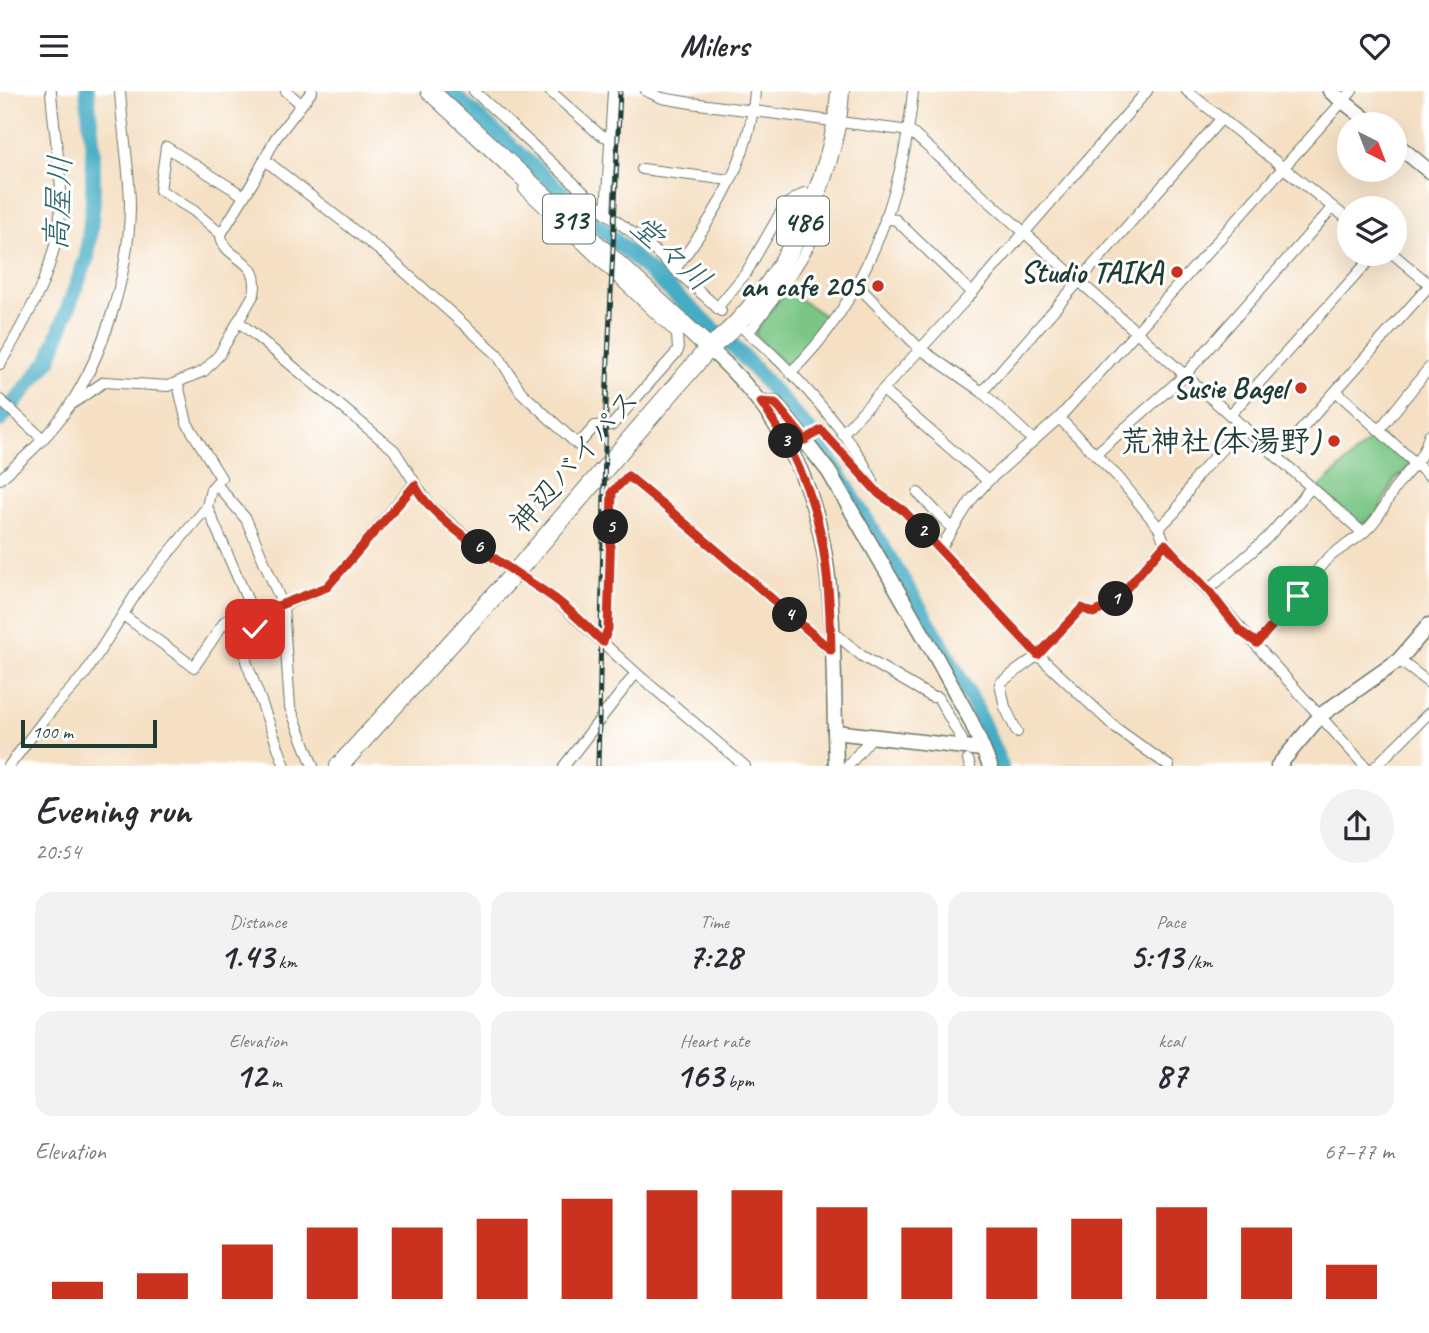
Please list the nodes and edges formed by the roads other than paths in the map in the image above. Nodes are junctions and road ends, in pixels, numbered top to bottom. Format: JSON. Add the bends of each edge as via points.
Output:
{"nodes":[{"id":1,"x":51,"y":91,"type":"edge"},
{"id":2,"x":120,"y":91,"type":"edge"},
{"id":3,"x":286,"y":91,"type":"edge"},
{"id":4,"x":312,"y":91,"type":"edge"},
{"id":5,"x":430,"y":91,"type":"edge"},
{"id":6,"x":474,"y":91,"type":"edge"},
{"id":7,"x":550,"y":91,"type":"edge"},
{"id":8,"x":613,"y":91,"type":"edge"},
{"id":9,"x":646,"y":91,"type":"edge"},
{"id":10,"x":691,"y":91,"type":"edge"},
{"id":11,"x":755,"y":91,"type":"edge"},
{"id":12,"x":829,"y":91,"type":"edge"},
{"id":13,"x":840,"y":91,"type":"edge"},
{"id":14,"x":913,"y":91,"type":"edge"},
{"id":15,"x":1147,"y":91,"type":"edge"},
{"id":16,"x":1187,"y":91,"type":"edge"},
{"id":17,"x":1330,"y":91,"type":"edge"},
{"id":18,"x":1347,"y":96,"type":"edge"},
{"id":19,"x":691,"y":103,"type":"junction"},
{"id":20,"x":301,"y":104,"type":"junction"},
{"id":21,"x":752,"y":111,"type":"junction"},
{"id":22,"x":1361,"y":112,"type":"edge"},
{"id":23,"x":1223,"y":118,"type":"junction"},
{"id":24,"x":832,"y":121,"type":"junction"},
{"id":25,"x":910,"y":131,"type":"junction"},
{"id":26,"x":611,"y":139,"type":"junction"},
{"id":27,"x":1407,"y":153,"type":"edge"},
{"id":28,"x":265,"y":160,"type":"junction"},
{"id":29,"x":511,"y":166,"type":"junction"},
{"id":30,"x":1283,"y":166,"type":"junction"},
{"id":31,"x":642,"y":169,"type":"dead end"},
{"id":32,"x":1429,"y":170,"type":"edge"},
{"id":33,"x":730,"y":180,"type":"junction"},
{"id":34,"x":244,"y":196,"type":"junction"},
{"id":35,"x":808,"y":197,"type":"junction"},
{"id":36,"x":1333,"y":207,"type":"junction"},
{"id":37,"x":1337,"y":210,"type":"edge"},
{"id":38,"x":606,"y":213,"type":"junction"},
{"id":39,"x":885,"y":218,"type":"junction"},
{"id":40,"x":1022,"y":232,"type":"junction"},
{"id":41,"x":221,"y":234,"type":"junction"},
{"id":42,"x":1364,"y":266,"type":"edge"},
{"id":43,"x":1407,"y":266,"type":"edge"},
{"id":44,"x":675,"y":269,"type":"junction"},
{"id":45,"x":1078,"y":282,"type":"junction"},
{"id":46,"x":856,"y":284,"type":"junction"},
{"id":47,"x":1429,"y":285,"type":"edge"},
{"id":48,"x":972,"y":293,"type":"junction"},
{"id":49,"x":238,"y":321,"type":"junction"},
{"id":50,"x":718,"y":330,"type":"junction"},
{"id":51,"x":1136,"y":332,"type":"junction"},
{"id":52,"x":919,"y":348,"type":"junction"},
{"id":53,"x":0,"y":365,"type":"edge"},
{"id":54,"x":1429,"y":368,"type":"edge"},
{"id":55,"x":790,"y":373,"type":"junction"},
{"id":56,"x":1185,"y":375,"type":"junction"},
{"id":57,"x":178,"y":384,"type":"junction"},
{"id":58,"x":883,"y":390,"type":"junction"},
{"id":59,"x":1336,"y":391,"type":"junction"},
{"id":60,"x":982,"y":392,"type":"junction"},
{"id":61,"x":0,"y":400,"type":"edge"},
{"id":62,"x":761,"y":402,"type":"junction"},
{"id":63,"x":69,"y":406,"type":"junction"},
{"id":64,"x":1230,"y":415,"type":"junction"},
{"id":65,"x":1059,"y":418,"type":"junction"},
{"id":66,"x":1242,"y":426,"type":"junction"},
{"id":67,"x":1380,"y":429,"type":"junction"},
{"id":68,"x":842,"y":433,"type":"junction"},
{"id":69,"x":1429,"y":435,"type":"edge"},
{"id":70,"x":42,"y":438,"type":"junction"},
{"id":71,"x":1032,"y":439,"type":"junction"},
{"id":72,"x":805,"y":440,"type":"junction"},
{"id":73,"x":1097,"y":453,"type":"junction"},
{"id":74,"x":1278,"y":457,"type":"junction"},
{"id":75,"x":1418,"y":464,"type":"junction"},
{"id":76,"x":1429,"y":476,"type":"edge"},
{"id":77,"x":0,"y":479,"type":"edge"},
{"id":78,"x":988,"y":481,"type":"junction"},
{"id":79,"x":216,"y":484,"type":"junction"},
{"id":80,"x":415,"y":485,"type":"junction"},
{"id":81,"x":1311,"y":488,"type":"junction"},
{"id":82,"x":918,"y":493,"type":"dead end"},
{"id":83,"x":879,"y":494,"type":"junction"},
{"id":84,"x":207,"y":507,"type":"junction"},
{"id":85,"x":1159,"y":528,"type":"junction"},
{"id":86,"x":953,"y":529,"type":"junction"},
{"id":87,"x":1363,"y":533,"type":"junction"},
{"id":88,"x":1165,"y":544,"type":"junction"},
{"id":89,"x":940,"y":549,"type":"junction"},
{"id":90,"x":514,"y":574,"type":"junction"},
{"id":91,"x":1208,"y":590,"type":"junction"},
{"id":92,"x":283,"y":605,"type":"junction"},
{"id":93,"x":123,"y":615,"type":"junction"},
{"id":94,"x":254,"y":615,"type":"junction"},
{"id":95,"x":1429,"y":625,"type":"edge"},
{"id":96,"x":603,"y":642,"type":"junction"},
{"id":97,"x":831,"y":643,"type":"junction"},
{"id":98,"x":1257,"y":643,"type":"junction"},
{"id":99,"x":1038,"y":655,"type":"junction"},
{"id":100,"x":1399,"y":660,"type":"junction"},
{"id":101,"x":636,"y":673,"type":"junction"},
{"id":102,"x":1429,"y":683,"type":"edge"},
{"id":103,"x":1429,"y":713,"type":"edge"},
{"id":104,"x":1321,"y":715,"type":"junction"},
{"id":105,"x":835,"y":732,"type":"junction"},
{"id":106,"x":1017,"y":732,"type":"dead end"},
{"id":107,"x":872,"y":737,"type":"junction"},
{"id":108,"x":962,"y":740,"type":"dead end"},
{"id":109,"x":982,"y":750,"type":"junction"},
{"id":110,"x":9,"y":766,"type":"edge"},
{"id":111,"x":285,"y":766,"type":"edge"},
{"id":112,"x":313,"y":766,"type":"edge"},
{"id":113,"x":339,"y":766,"type":"edge"},
{"id":114,"x":564,"y":766,"type":"edge"},
{"id":115,"x":745,"y":766,"type":"edge"},
{"id":116,"x":836,"y":766,"type":"edge"},
{"id":117,"x":848,"y":766,"type":"edge"},
{"id":118,"x":990,"y":766,"type":"edge"},
{"id":119,"x":1169,"y":766,"type":"edge"},
{"id":120,"x":1278,"y":766,"type":"edge"},
{"id":121,"x":1365,"y":766,"type":"edge"},
{"id":122,"x":1376,"y":766,"type":"edge"}],
"edges":[{"from":1,"to":53,"type":"street","via":[[61,193],[57,239],[39,296]]},
{"from":2,"to":63,"type":"street","via":[[130,190],[123,263],[102,336]]},
{"from":3,"to":20,"type":"street"},
{"from":4,"to":20,"type":"street"},
{"from":5,"to":29,"type":"highway","number":"313"},
{"from":6,"to":38,"type":"street"},
{"from":7,"to":26,"type":"street"},
{"from":8,"to":26,"type":"street"},
{"from":9,"to":19,"type":"street"},
{"from":10,"to":19,"type":"street"},
{"from":11,"to":21,"type":"street"},
{"from":12,"to":24,"type":"highway","number":"486"},
{"from":13,"to":24,"type":"highway","number":"486"},
{"from":14,"to":25,"type":"street"},
{"from":15,"to":40,"type":"street"},
{"from":16,"to":23,"type":"street"},
{"from":17,"to":18,"type":"street"},
{"from":18,"to":22,"type":"street"},
{"from":18,"to":30,"type":"street"},
{"from":19,"to":21,"type":"street"},
{"from":20,"to":28,"type":"street"},
{"from":21,"to":24,"type":"street"},
{"from":21,"to":33,"type":"street"},
{"from":23,"to":30,"type":"street"},
{"from":23,"to":45,"type":"street"},
{"from":24,"to":25,"type":"street"},
{"from":24,"to":35,"type":"highway","number":"486"},
{"from":25,"to":39,"type":"street"},
{"from":25,"to":40,"type":"street"},
{"from":26,"to":38,"type":"street"},
{"from":27,"to":32,"type":"street"},
{"from":28,"to":29,"type":"street","via":[[388,257],[497,354],[521,392],[578,445],[595,426],[612,425],[678,351],[677,334],[523,188]]},
{"from":28,"to":34,"type":"street"},
{"from":29,"to":50,"type":"highway","number":"313"},
{"from":30,"to":36,"type":"street"},
{"from":30,"to":51,"type":"street"},
{"from":31,"to":33,"type":"street"},
{"from":33,"to":44,"type":"street","via":[[699,238]]},
{"from":34,"to":41,"type":"street"},
{"from":34,"to":41,"type":"street","via":[[166,147],[160,190]]},
{"from":35,"to":50,"type":"highway","number":"486","via":[[788,250],[759,298]]},
{"from":35,"to":50,"type":"street","via":[[785,205]]},
{"from":35,"to":55,"type":"street","via":[[820,219],[783,285],[747,331]]},
{"from":36,"to":37,"type":"street"},
{"from":36,"to":56,"type":"street"},
{"from":38,"to":44,"type":"street"},
{"from":39,"to":46,"type":"street"},
{"from":39,"to":48,"type":"street","via":[[896,220]]},
{"from":40,"to":45,"type":"street"},
{"from":40,"to":48,"type":"street"},
{"from":41,"to":49,"type":"street","via":[[223,244],[252,268],[257,282]]},
{"from":42,"to":64,"type":"street"},
{"from":43,"to":47,"type":"street"},
{"from":44,"to":50,"type":"street"},
{"from":45,"to":51,"type":"street"},
{"from":45,"to":60,"type":"street"},
{"from":46,"to":52,"type":"street"},
{"from":46,"to":55,"type":"street"},
{"from":47,"to":59,"type":"street"},
{"from":48,"to":52,"type":"street"},
{"from":49,"to":57,"type":"street","via":[[211,365]]},
{"from":49,"to":80,"type":"street","via":[[394,450]]},
{"from":50,"to":62,"type":"street"},
{"from":50,"to":90,"type":"highway","name":"神辺バイパス"},
{"from":51,"to":56,"type":"street"},
{"from":51,"to":65,"type":"street"},
{"from":52,"to":58,"type":"street"},
{"from":52,"to":60,"type":"street"},
{"from":54,"to":67,"type":"street"},
{"from":55,"to":68,"type":"street"},
{"from":56,"to":64,"type":"street"},
{"from":56,"to":73,"type":"street"},
{"from":57,"to":63,"type":"street","via":[[104,382]]},
{"from":57,"to":79,"type":"street","via":[[187,423],[221,478]]},
{"from":58,"to":68,"type":"street"},
{"from":58,"to":78,"type":"street"},
{"from":59,"to":67,"type":"street"},
{"from":59,"to":74,"type":"street"},
{"from":60,"to":71,"type":"street"},
{"from":61,"to":70,"type":"street"},
{"from":62,"to":72,"type":"street","via":[[775,403]]},
{"from":62,"to":97,"type":"street","via":[[799,464],[822,528]]},
{"from":63,"to":70,"type":"street"},
{"from":64,"to":66,"type":"street"},
{"from":65,"to":71,"type":"street"},
{"from":65,"to":73,"type":"street"},
{"from":66,"to":74,"type":"street"},
{"from":66,"to":85,"type":"street"},
{"from":67,"to":75,"type":"street"},
{"from":68,"to":83,"type":"street"},
{"from":69,"to":75,"type":"street"},
{"from":70,"to":77,"type":"street"},
{"from":71,"to":78,"type":"street"},
{"from":72,"to":83,"type":"street","via":[[821,430]]},
{"from":72,"to":109,"type":"street","via":[[829,472],[900,594]]},
{"from":73,"to":85,"type":"street"},
{"from":74,"to":81,"type":"street"},
{"from":75,"to":76,"type":"street"},
{"from":75,"to":87,"type":"street"},
{"from":78,"to":86,"type":"street"},
{"from":79,"to":84,"type":"street"},
{"from":79,"to":92,"type":"street","via":[[246,519]]},
{"from":80,"to":90,"type":"street","via":[[429,505]]},
{"from":80,"to":92,"type":"street","via":[[327,587]]},
{"from":81,"to":87,"type":"street"},
{"from":81,"to":91,"type":"street","via":[[1267,538]]},
{"from":82,"to":86,"type":"street"},
{"from":83,"to":89,"type":"street","via":[[904,511]]},
{"from":84,"to":93,"type":"street"},
{"from":84,"to":94,"type":"street"},
{"from":85,"to":88,"type":"street"},
{"from":86,"to":89,"type":"street"},
{"from":87,"to":98,"type":"street","via":[[1336,549]]},
{"from":88,"to":91,"type":"street"},
{"from":88,"to":99,"type":"street","via":[[1112,605],[1093,613],[1082,608]]},
{"from":89,"to":99,"type":"street"},
{"from":90,"to":96,"type":"street","via":[[554,598]]},
{"from":90,"to":113,"type":"highway","name":"神辺バイパス"},
{"from":91,"to":98,"type":"street","via":[[1240,631]]},
{"from":92,"to":94,"type":"street"},
{"from":92,"to":112,"type":"street","via":[[290,707]]},
{"from":93,"to":94,"type":"street","via":[[194,667],[225,621]]},
{"from":93,"to":110,"type":"street","via":[[85,674]]},
{"from":94,"to":111,"type":"street","via":[[246,661]]},
{"from":95,"to":100,"type":"street"},
{"from":96,"to":97,"type":"street","via":[[608,629],[612,492],[628,476]]},
{"from":96,"to":101,"type":"street"},
{"from":97,"to":105,"type":"street"},
{"from":97,"to":108,"type":"street","via":[[837,635],[863,656],[938,697]]},
{"from":98,"to":104,"type":"street"},
{"from":99,"to":106,"type":"street","via":[[1000,683]]},
{"from":99,"to":119,"type":"street","via":[[1117,729]]},
{"from":100,"to":102,"type":"street"},
{"from":100,"to":104,"type":"street"},
{"from":101,"to":114,"type":"street"},
{"from":101,"to":115,"type":"street"},
{"from":103,"to":122,"type":"street"},
{"from":104,"to":120,"type":"street"},
{"from":104,"to":121,"type":"street"},
{"from":105,"to":107,"type":"street"},
{"from":105,"to":116,"type":"street"},
{"from":107,"to":109,"type":"street"},
{"from":107,"to":117,"type":"street"},
{"from":109,"to":118,"type":"street"}]}
